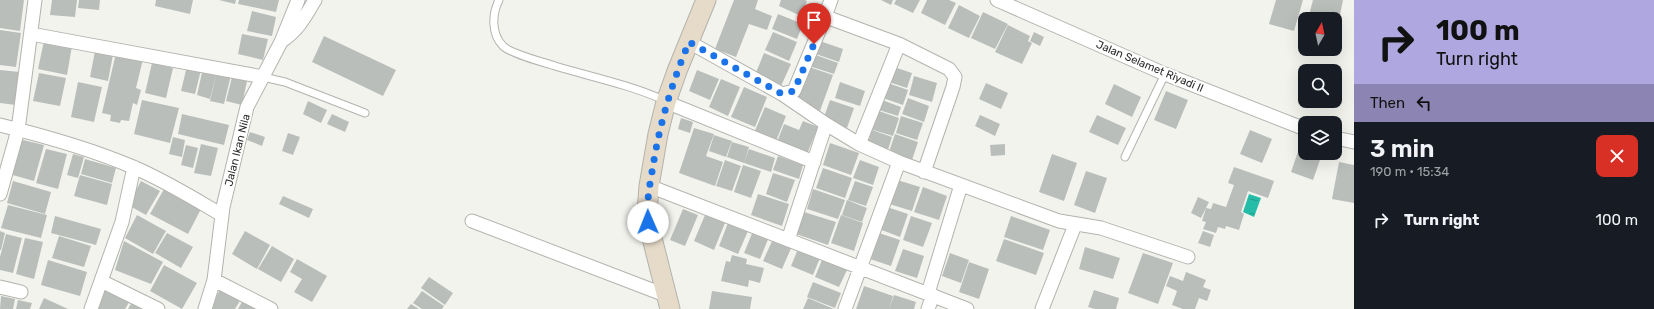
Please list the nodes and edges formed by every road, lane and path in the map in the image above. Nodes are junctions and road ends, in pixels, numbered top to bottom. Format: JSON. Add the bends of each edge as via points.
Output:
{"nodes":[{"id":1,"x":35,"y":0,"type":"edge"},
{"id":2,"x":298,"y":0,"type":"edge"},
{"id":3,"x":315,"y":0,"type":"edge"},
{"id":4,"x":499,"y":0,"type":"edge"},
{"id":5,"x":706,"y":0,"type":"edge"},
{"id":6,"x":831,"y":0,"type":"edge"},
{"id":7,"x":997,"y":0,"type":"edge"},
{"id":8,"x":824,"y":19,"type":"junction"},
{"id":9,"x":31,"y":34,"type":"junction"},
{"id":10,"x":281,"y":42,"type":"junction"},
{"id":11,"x":689,"y":42,"type":"junction"},
{"id":12,"x":899,"y":44,"type":"junction"},
{"id":13,"x":1165,"y":74,"type":"junction"},
{"id":14,"x":262,"y":77,"type":"junction"},
{"id":15,"x":782,"y":94,"type":"junction"},
{"id":16,"x":666,"y":102,"type":"junction"},
{"id":17,"x":365,"y":113,"type":"dead end"},
{"id":18,"x":826,"y":124,"type":"junction"},
{"id":19,"x":0,"y":125,"type":"edge"},
{"id":20,"x":1298,"y":126,"type":"edge"},
{"id":21,"x":18,"y":130,"type":"junction"},
{"id":22,"x":1342,"y":139,"type":"edge"},
{"id":23,"x":1354,"y":142,"type":"edge"},
{"id":24,"x":859,"y":144,"type":"junction"},
{"id":25,"x":1125,"y":157,"type":"dead end"},
{"id":26,"x":814,"y":162,"type":"junction"},
{"id":27,"x":899,"y":162,"type":"junction"},
{"id":28,"x":134,"y":167,"type":"junction"},
{"id":29,"x":924,"y":172,"type":"junction"},
{"id":30,"x":961,"y":185,"type":"junction"},
{"id":31,"x":649,"y":186,"type":"junction"},
{"id":32,"x":0,"y":194,"type":"edge"},
{"id":33,"x":222,"y":215,"type":"junction"},
{"id":34,"x":472,"y":221,"type":"dead end"},
{"id":35,"x":1075,"y":225,"type":"junction"},
{"id":36,"x":788,"y":240,"type":"junction"},
{"id":37,"x":1188,"y":257,"type":"dead end"},
{"id":38,"x":860,"y":267,"type":"junction"},
{"id":39,"x":214,"y":280,"type":"junction"},
{"id":40,"x":101,"y":281,"type":"junction"},
{"id":41,"x":0,"y":286,"type":"edge"},
{"id":42,"x":21,"y":292,"type":"dead end"},
{"id":43,"x":931,"y":294,"type":"junction"},
{"id":44,"x":668,"y":302,"type":"edge"},
{"id":45,"x":91,"y":309,"type":"edge"},
{"id":46,"x":158,"y":309,"type":"edge"},
{"id":47,"x":205,"y":309,"type":"edge"},
{"id":48,"x":271,"y":309,"type":"edge"},
{"id":49,"x":845,"y":309,"type":"edge"},
{"id":50,"x":928,"y":309,"type":"edge"},
{"id":51,"x":966,"y":309,"type":"edge"},
{"id":52,"x":1042,"y":309,"type":"edge"}],
"edges":[{"from":1,"to":9,"type":"street"},
{"from":2,"to":10,"type":"street","name":"Jalan Ikan Nila"},
{"from":3,"to":10,"type":"street","via":[[302,23]]},
{"from":4,"to":16,"type":"lane","via":[[493,28],[503,46],[529,58],[647,93]]},
{"from":5,"to":11,"type":"main road"},
{"from":6,"to":8,"type":"street"},
{"from":7,"to":13,"type":"street","name":"Jalan Selamet Riyadi II"},
{"from":8,"to":12,"type":"street","via":[[834,19]]},
{"from":8,"to":15,"type":"street","via":[[794,91]]},
{"from":9,"to":14,"type":"street"},
{"from":9,"to":21,"type":"street"},
{"from":10,"to":14,"type":"street","name":"Jalan Ikan Nila"},
{"from":11,"to":15,"type":"street"},
{"from":11,"to":16,"type":"main road"},
{"from":12,"to":24,"type":"street"},
{"from":12,"to":29,"type":"street","via":[[949,69],[954,77],[953,87]]},
{"from":13,"to":20,"type":"street","name":"Jalan Selamet Riyadi II"},
{"from":13,"to":25,"type":"lane"},
{"from":14,"to":17,"type":"lane","via":[[285,82]]},
{"from":14,"to":33,"type":"street","name":"Jalan Ikan Nila","via":[[248,106]]},
{"from":15,"to":18,"type":"street"},
{"from":16,"to":26,"type":"street"},
{"from":16,"to":31,"type":"main road"},
{"from":18,"to":24,"type":"street"},
{"from":18,"to":26,"type":"street"},
{"from":19,"to":21,"type":"street"},
{"from":21,"to":28,"type":"street"},
{"from":21,"to":32,"type":"street"},
{"from":22,"to":23,"type":"street"},
{"from":24,"to":27,"type":"street"},
{"from":26,"to":36,"type":"street"},
{"from":27,"to":29,"type":"street"},
{"from":27,"to":38,"type":"street"},
{"from":28,"to":33,"type":"street"},
{"from":28,"to":40,"type":"street","via":[[122,222]]},
{"from":29,"to":30,"type":"street"},
{"from":30,"to":35,"type":"street"},
{"from":30,"to":43,"type":"street"},
{"from":31,"to":36,"type":"street"},
{"from":31,"to":44,"type":"main road","via":[[647,213]]},
{"from":33,"to":39,"type":"street","name":"Jalan Ikan Nila"},
{"from":34,"to":44,"type":"street"},
{"from":35,"to":37,"type":"street","via":[[1101,228]]},
{"from":35,"to":52,"type":"street"},
{"from":36,"to":38,"type":"street"},
{"from":38,"to":43,"type":"street"},
{"from":38,"to":49,"type":"street"},
{"from":39,"to":47,"type":"street","name":"Jalan Ikan Nila"},
{"from":39,"to":48,"type":"street"},
{"from":40,"to":45,"type":"street"},
{"from":40,"to":46,"type":"street"},
{"from":41,"to":42,"type":"street"},
{"from":43,"to":50,"type":"street"},
{"from":43,"to":51,"type":"street"}]}
